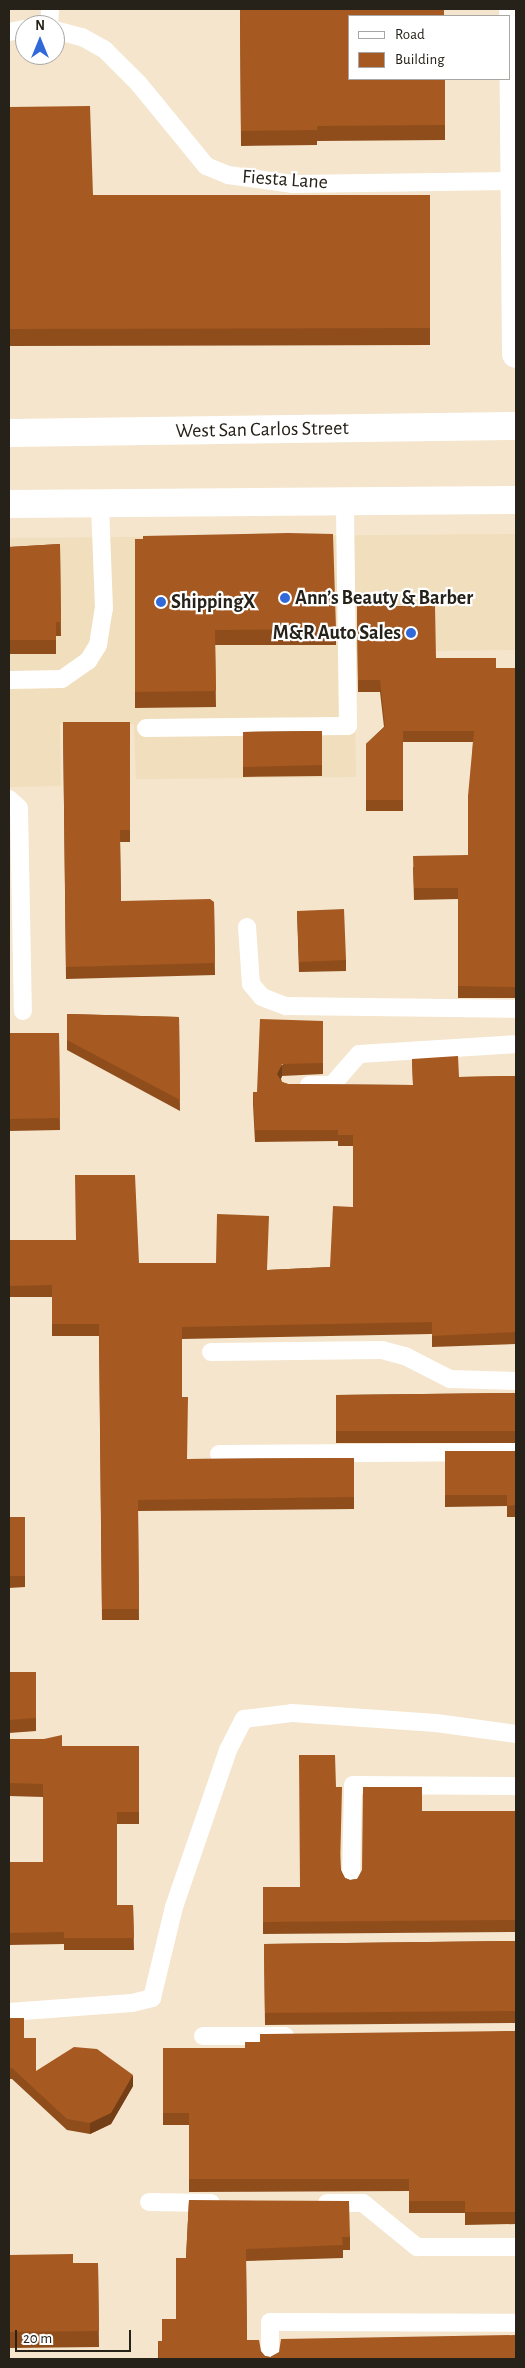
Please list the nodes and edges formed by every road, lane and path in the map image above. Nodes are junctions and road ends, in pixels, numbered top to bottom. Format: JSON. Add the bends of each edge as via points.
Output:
{"nodes":[{"id":1,"x":513,"y":9,"type":"edge"},
{"id":2,"x":65,"y":33,"type":"edge"},
{"id":3,"x":514,"y":181,"type":"junction"},
{"id":4,"x":516,"y":354,"type":"edge"},
{"id":5,"x":516,"y":426,"type":"edge"},
{"id":6,"x":9,"y":433,"type":"edge"},
{"id":7,"x":516,"y":500,"type":"edge"},
{"id":8,"x":345,"y":501,"type":"junction"},
{"id":9,"x":100,"y":503,"type":"junction"},
{"id":10,"x":9,"y":504,"type":"edge"},
{"id":11,"x":9,"y":680,"type":"edge"},
{"id":12,"x":146,"y":728,"type":"dead end"},
{"id":13,"x":9,"y":799,"type":"edge"},
{"id":14,"x":247,"y":927,"type":"dead end"},
{"id":15,"x":516,"y":1009,"type":"edge"},
{"id":16,"x":23,"y":1011,"type":"dead end"},
{"id":17,"x":516,"y":1044,"type":"edge"},
{"id":18,"x":288,"y":1085,"type":"edge"},
{"id":19,"x":211,"y":1352,"type":"dead end"},
{"id":20,"x":516,"y":1381,"type":"edge"},
{"id":21,"x":516,"y":1452,"type":"edge"},
{"id":22,"x":219,"y":1454,"type":"dead end"},
{"id":23,"x":516,"y":1734,"type":"edge"},
{"id":24,"x":516,"y":1786,"type":"edge"},
{"id":25,"x":351,"y":1882,"type":"edge"},
{"id":26,"x":9,"y":2012,"type":"edge"},
{"id":27,"x":301,"y":2035,"type":"edge"},
{"id":28,"x":203,"y":2036,"type":"dead end"},
{"id":29,"x":149,"y":2202,"type":"dead end"},
{"id":30,"x":227,"y":2202,"type":"edge"},
{"id":31,"x":314,"y":2203,"type":"edge"},
{"id":32,"x":516,"y":2247,"type":"edge"},
{"id":33,"x":516,"y":2323,"type":"edge"},
{"id":34,"x":270,"y":2359,"type":"edge"}],
"edges":[{"from":1,"to":3,"type":"main road"},
{"from":2,"to":3,"type":"lane","name":"Fiesta Lane","via":[[82,37],[105,50],[139,84],[206,166],[228,175],[293,184]]},
{"from":3,"to":4,"type":"main road"},
{"from":5,"to":6,"type":"main road","name":"West San Carlos Street"},
{"from":7,"to":8,"type":"main road"},
{"from":8,"to":9,"type":"main road"},
{"from":8,"to":12,"type":"lane","via":[[348,726]]},
{"from":9,"to":10,"type":"main road"},
{"from":9,"to":11,"type":"lane","via":[[104,609],[98,645],[88,661],[62,680]]},
{"from":13,"to":16,"type":"lane","via":[[19,808]]},
{"from":14,"to":15,"type":"lane","via":[[250,984],[262,997],[286,1006]]},
{"from":17,"to":18,"type":"lane","via":[[359,1054],[332,1085]]},
{"from":19,"to":20,"type":"lane","via":[[382,1350],[405,1356],[450,1379]]},
{"from":21,"to":22,"type":"lane"},
{"from":23,"to":26,"type":"lane","via":[[436,1723],[292,1713],[244,1719],[228,1750],[174,1907],[152,1998],[132,2003]]},
{"from":24,"to":25,"type":"lane","via":[[353,1785]]},
{"from":27,"to":28,"type":"lane"},
{"from":29,"to":30,"type":"lane"},
{"from":31,"to":32,"type":"lane","via":[[363,2203],[417,2247]]},
{"from":33,"to":34,"type":"lane","via":[[270,2322]]}]}
